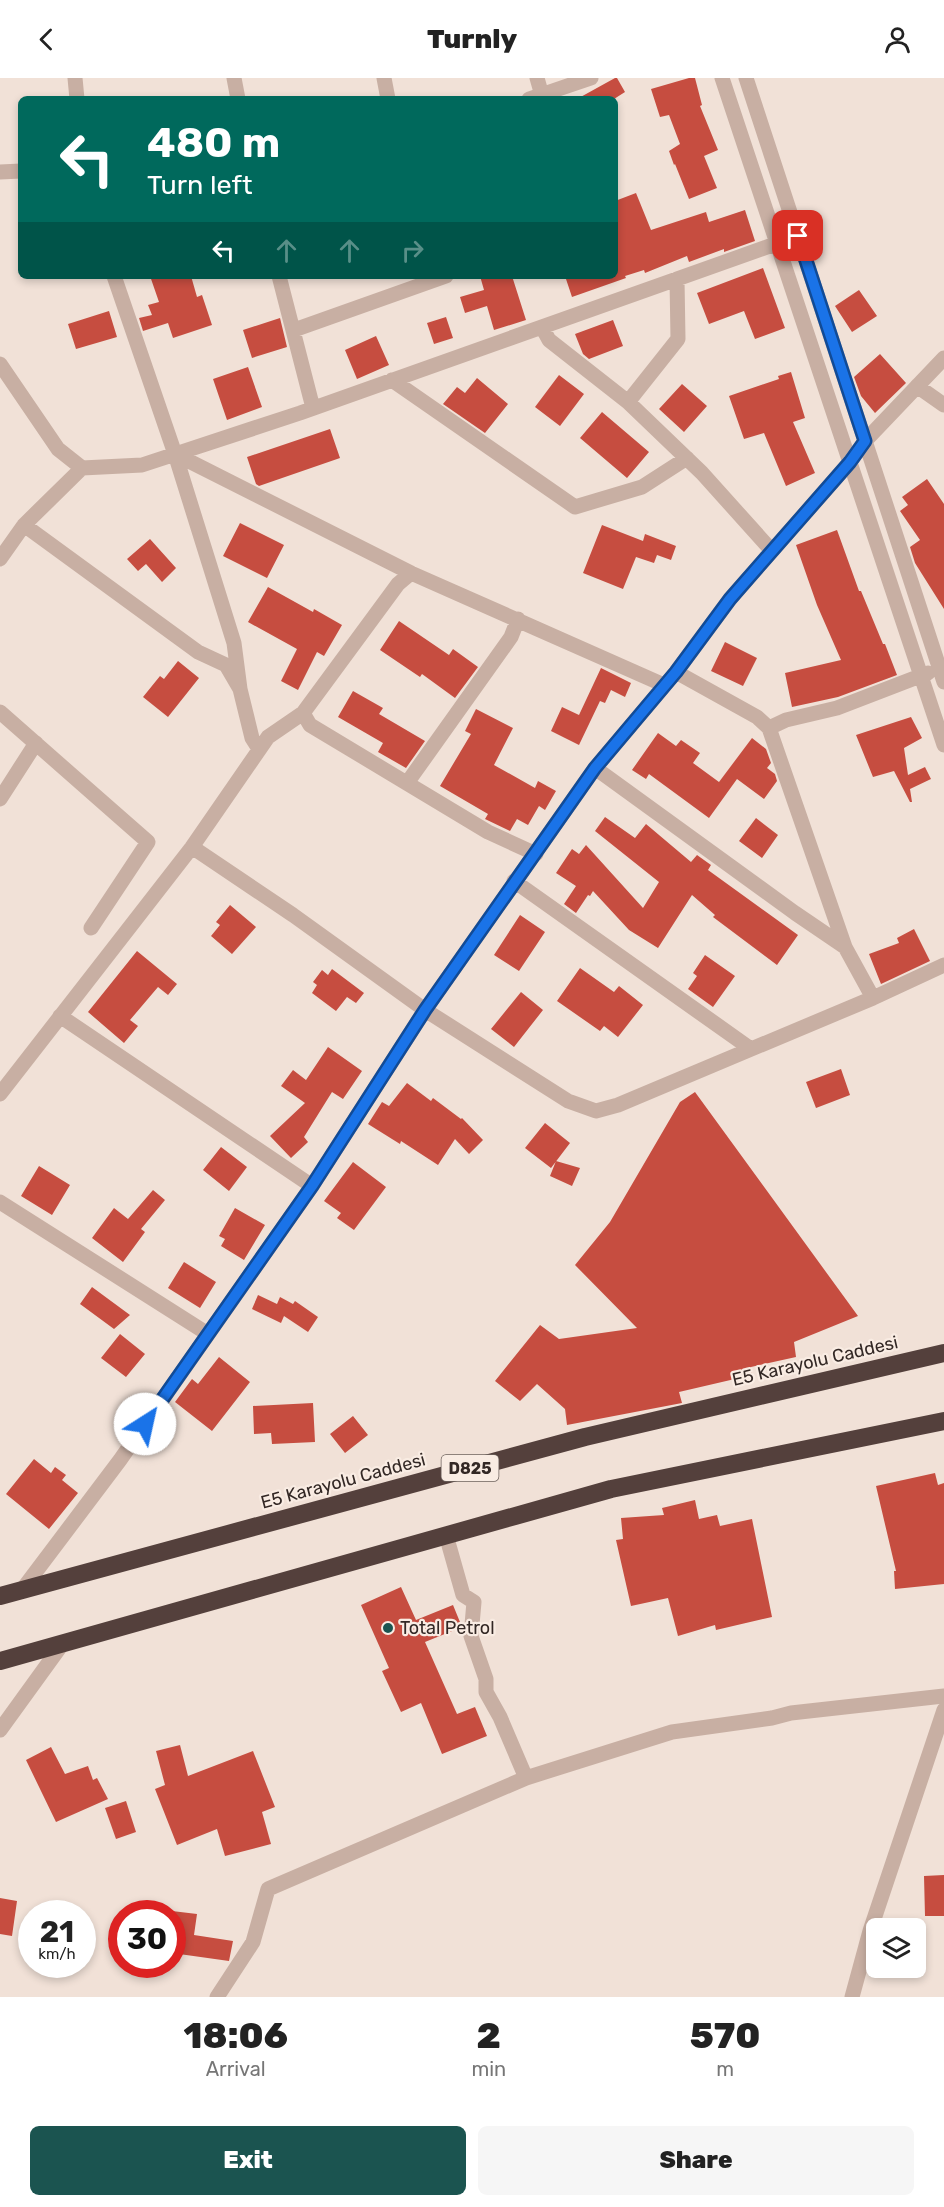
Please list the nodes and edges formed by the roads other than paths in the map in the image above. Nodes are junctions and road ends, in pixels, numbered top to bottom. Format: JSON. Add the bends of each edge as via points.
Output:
{"nodes":[{"id":1,"x":75,"y":78,"type":"edge"},
{"id":2,"x":234,"y":78,"type":"edge"},
{"id":3,"x":384,"y":78,"type":"edge"},
{"id":4,"x":537,"y":78,"type":"edge"},
{"id":5,"x":591,"y":78,"type":"edge"},
{"id":6,"x":722,"y":78,"type":"edge"},
{"id":7,"x":746,"y":78,"type":"edge"},
{"id":8,"x":77,"y":96,"type":"edge"},
{"id":9,"x":237,"y":96,"type":"edge"},
{"id":10,"x":387,"y":96,"type":"edge"},
{"id":11,"x":538,"y":96,"type":"edge"},
{"id":12,"x":543,"y":96,"type":"edge"},
{"id":13,"x":18,"y":171,"type":"edge"},
{"id":14,"x":0,"y":172,"type":"edge"},
{"id":15,"x":798,"y":236,"type":"junction"},
{"id":16,"x":777,"y":243,"type":"junction"},
{"id":17,"x":115,"y":279,"type":"edge"},
{"id":18,"x":280,"y":279,"type":"edge"},
{"id":19,"x":438,"y":279,"type":"edge"},
{"id":20,"x":677,"y":279,"type":"junction"},
{"id":21,"x":542,"y":327,"type":"junction"},
{"id":22,"x":294,"y":330,"type":"junction"},
{"id":23,"x":944,"y":358,"type":"edge"},
{"id":24,"x":0,"y":364,"type":"edge"},
{"id":25,"x":392,"y":380,"type":"junction"},
{"id":26,"x":917,"y":386,"type":"junction"},
{"id":27,"x":628,"y":402,"type":"junction"},
{"id":28,"x":944,"y":405,"type":"edge"},
{"id":29,"x":313,"y":408,"type":"junction"},
{"id":30,"x":865,"y":441,"type":"junction"},
{"id":31,"x":175,"y":454,"type":"junction"},
{"id":32,"x":687,"y":458,"type":"junction"},
{"id":33,"x":850,"y":462,"type":"junction"},
{"id":34,"x":82,"y":468,"type":"junction"},
{"id":35,"x":24,"y":525,"type":"junction"},
{"id":36,"x":772,"y":550,"type":"junction"},
{"id":37,"x":0,"y":559,"type":"edge"},
{"id":38,"x":411,"y":573,"type":"junction"},
{"id":39,"x":518,"y":619,"type":"junction"},
{"id":40,"x":676,"y":672,"type":"junction"},
{"id":41,"x":942,"y":675,"type":"edge"},
{"id":42,"x":921,"y":676,"type":"junction"},
{"id":43,"x":664,"y":686,"type":"junction"},
{"id":44,"x":240,"y":689,"type":"junction"},
{"id":45,"x":0,"y":712,"type":"edge"},
{"id":46,"x":303,"y":713,"type":"junction"},
{"id":47,"x":769,"y":728,"type":"junction"},
{"id":48,"x":36,"y":743,"type":"junction"},
{"id":49,"x":944,"y":745,"type":"edge"},
{"id":50,"x":259,"y":749,"type":"junction"},
{"id":51,"x":595,"y":768,"type":"junction"},
{"id":52,"x":407,"y":783,"type":"junction"},
{"id":53,"x":0,"y":799,"type":"edge"},
{"id":54,"x":192,"y":846,"type":"junction"},
{"id":55,"x":536,"y":854,"type":"junction"},
{"id":56,"x":514,"y":881,"type":"junction"},
{"id":57,"x":91,"y":928,"type":"dead end"},
{"id":58,"x":845,"y":947,"type":"junction"},
{"id":59,"x":944,"y":965,"type":"edge"},
{"id":60,"x":873,"y":998,"type":"junction"},
{"id":61,"x":425,"y":1010,"type":"junction"},
{"id":62,"x":60,"y":1016,"type":"junction"},
{"id":63,"x":752,"y":1049,"type":"junction"},
{"id":64,"x":0,"y":1094,"type":"edge"},
{"id":65,"x":312,"y":1186,"type":"junction"},
{"id":66,"x":0,"y":1202,"type":"edge"},
{"id":67,"x":208,"y":1334,"type":"junction"},
{"id":68,"x":944,"y":1353,"type":"edge"},
{"id":69,"x":944,"y":1421,"type":"edge"},
{"id":70,"x":446,"y":1535,"type":"junction"},
{"id":71,"x":22,"y":1590,"type":"junction"},
{"id":72,"x":0,"y":1596,"type":"edge"},
{"id":73,"x":63,"y":1644,"type":"junction"},
{"id":74,"x":0,"y":1661,"type":"edge"},
{"id":75,"x":944,"y":1696,"type":"edge"},
{"id":76,"x":944,"y":1710,"type":"edge"},
{"id":77,"x":0,"y":1730,"type":"edge"},
{"id":78,"x":526,"y":1778,"type":"junction"},
{"id":79,"x":217,"y":1997,"type":"edge"},
{"id":80,"x":852,"y":1997,"type":"edge"}],
"edges":[{"from":1,"to":8,"type":"street"},
{"from":2,"to":9,"type":"street"},
{"from":3,"to":10,"type":"street"},
{"from":4,"to":11,"type":"street"},
{"from":5,"to":12,"type":"street"},
{"from":6,"to":16,"type":"street"},
{"from":7,"to":15,"type":"street"},
{"from":13,"to":14,"type":"street"},
{"from":15,"to":16,"type":"street"},
{"from":15,"to":30,"type":"street"},
{"from":16,"to":20,"type":"street"},
{"from":16,"to":33,"type":"street"},
{"from":17,"to":31,"type":"street"},
{"from":18,"to":22,"type":"street"},
{"from":19,"to":22,"type":"street"},
{"from":20,"to":21,"type":"street"},
{"from":20,"to":27,"type":"street","via":[[678,339]]},
{"from":21,"to":25,"type":"street"},
{"from":21,"to":27,"type":"street","via":[[549,340]]},
{"from":22,"to":29,"type":"street"},
{"from":23,"to":26,"type":"street"},
{"from":24,"to":34,"type":"street","via":[[58,449]]},
{"from":25,"to":29,"type":"street"},
{"from":25,"to":32,"type":"street","via":[[575,507],[642,487]]},
{"from":26,"to":28,"type":"street"},
{"from":26,"to":30,"type":"street"},
{"from":27,"to":32,"type":"street"},
{"from":29,"to":31,"type":"street"},
{"from":30,"to":33,"type":"street"},
{"from":30,"to":41,"type":"street"},
{"from":31,"to":34,"type":"street","via":[[141,465]]},
{"from":31,"to":38,"type":"street"},
{"from":31,"to":44,"type":"street","via":[[234,643]]},
{"from":32,"to":36,"type":"street"},
{"from":33,"to":36,"type":"street"},
{"from":33,"to":42,"type":"street"},
{"from":34,"to":35,"type":"street"},
{"from":35,"to":37,"type":"street"},
{"from":35,"to":44,"type":"street","via":[[198,652],[226,665]]},
{"from":36,"to":40,"type":"street"},
{"from":38,"to":39,"type":"street"},
{"from":38,"to":46,"type":"street","via":[[398,584]]},
{"from":39,"to":43,"type":"street"},
{"from":39,"to":52,"type":"street","via":[[511,637]]},
{"from":40,"to":43,"type":"street"},
{"from":40,"to":47,"type":"street","via":[[757,717]]},
{"from":41,"to":42,"type":"street"},
{"from":42,"to":47,"type":"street","via":[[837,708]]},
{"from":42,"to":49,"type":"street"},
{"from":43,"to":51,"type":"street"},
{"from":44,"to":50,"type":"street","via":[[252,738]]},
{"from":45,"to":48,"type":"street"},
{"from":46,"to":50,"type":"street","via":[[268,737]]},
{"from":46,"to":52,"type":"street","via":[[310,725]]},
{"from":47,"to":58,"type":"street"},
{"from":48,"to":53,"type":"street"},
{"from":48,"to":57,"type":"street","via":[[148,842]]},
{"from":50,"to":54,"type":"street"},
{"from":51,"to":55,"type":"street"},
{"from":51,"to":58,"type":"street"},
{"from":52,"to":55,"type":"street","via":[[488,832]]},
{"from":54,"to":61,"type":"street"},
{"from":54,"to":62,"type":"street"},
{"from":55,"to":56,"type":"street"},
{"from":56,"to":61,"type":"street"},
{"from":56,"to":63,"type":"street"},
{"from":58,"to":60,"type":"street"},
{"from":59,"to":60,"type":"street"},
{"from":60,"to":63,"type":"street"},
{"from":61,"to":63,"type":"street","via":[[568,1101],[596,1111]]},
{"from":61,"to":65,"type":"street"},
{"from":62,"to":64,"type":"street"},
{"from":62,"to":65,"type":"street"},
{"from":65,"to":67,"type":"street"},
{"from":66,"to":67,"type":"street"},
{"from":67,"to":71,"type":"street"},
{"from":68,"to":71,"type":"highway","name":"E5 Karayolu Caddesi","number":"D825","via":[[585,1437]]},
{"from":69,"to":70,"type":"highway","via":[[611,1489]]},
{"from":70,"to":73,"type":"highway"},
{"from":70,"to":78,"type":"street","via":[[463,1595],[474,1602],[471,1636],[486,1679],[486,1692]]},
{"from":71,"to":72,"type":"highway","name":"E5 Karayolu Caddesi","number":"D825"},
{"from":73,"to":74,"type":"highway"},
{"from":73,"to":77,"type":"street"},
{"from":75,"to":78,"type":"street","via":[[791,1713],[672,1732]]},
{"from":76,"to":80,"type":"street","via":[[870,1931]]},
{"from":78,"to":79,"type":"street","via":[[268,1889],[252,1942]]}]}
